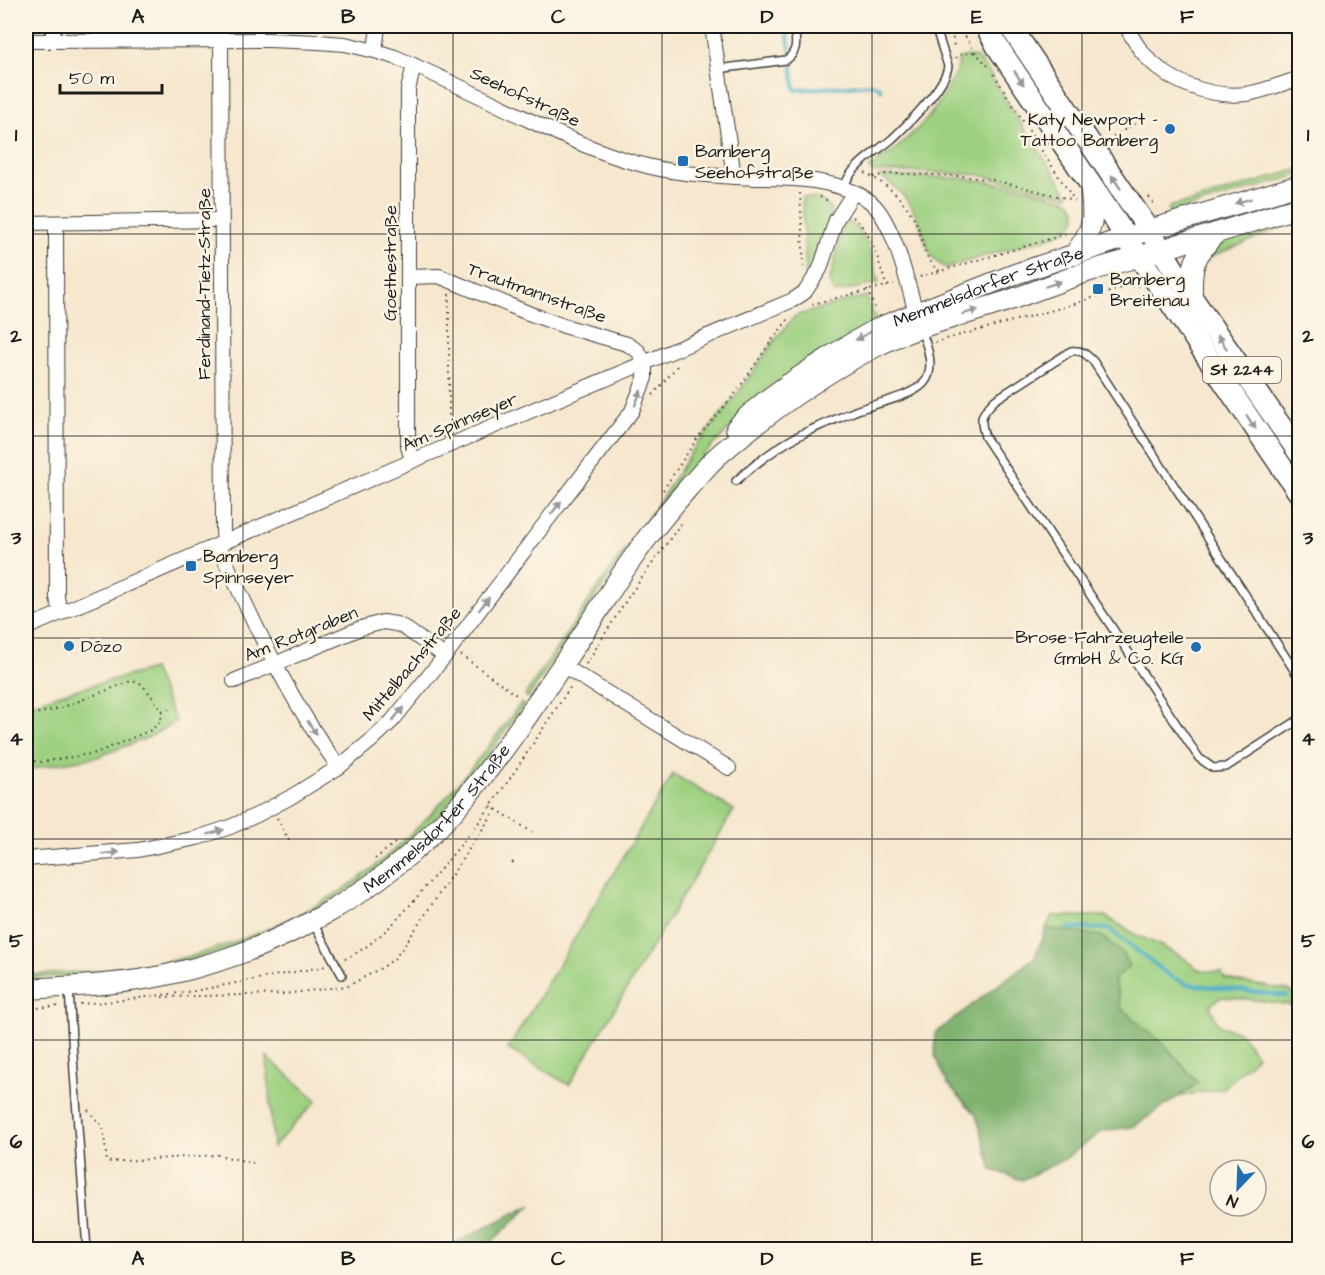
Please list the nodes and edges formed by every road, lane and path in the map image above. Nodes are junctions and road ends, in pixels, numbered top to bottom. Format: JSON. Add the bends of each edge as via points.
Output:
{"nodes":[{"id":1,"x":53,"y":26,"type":"edge"},
{"id":2,"x":378,"y":26,"type":"edge"},
{"id":3,"x":712,"y":26,"type":"edge"},
{"id":4,"x":794,"y":26,"type":"edge"},
{"id":5,"x":935,"y":26,"type":"edge"},
{"id":6,"x":951,"y":26,"type":"edge"},
{"id":7,"x":959,"y":26,"type":"edge"},
{"id":8,"x":986,"y":26,"type":"edge"},
{"id":9,"x":1010,"y":26,"type":"edge"},
{"id":10,"x":1126,"y":26,"type":"edge"},
{"id":11,"x":221,"y":33,"type":"edge"},
{"id":12,"x":26,"y":41,"type":"edge"},
{"id":13,"x":54,"y":41,"type":"junction"},
{"id":14,"x":375,"y":51,"type":"junction"},
{"id":15,"x":975,"y":52,"type":"junction"},
{"id":16,"x":414,"y":65,"type":"junction"},
{"id":17,"x":718,"y":69,"type":"junction"},
{"id":18,"x":1299,"y":78,"type":"edge"},
{"id":19,"x":1143,"y":119,"type":"dead end"},
{"id":20,"x":1110,"y":145,"type":"dead end"},
{"id":21,"x":855,"y":168,"type":"junction"},
{"id":22,"x":734,"y":177,"type":"junction"},
{"id":23,"x":873,"y":177,"type":"junction"},
{"id":24,"x":1090,"y":183,"type":"junction"},
{"id":25,"x":1299,"y":185,"type":"edge"},
{"id":26,"x":800,"y":186,"type":"junction"},
{"id":27,"x":848,"y":190,"type":"junction"},
{"id":28,"x":807,"y":194,"type":"dead end"},
{"id":29,"x":813,"y":194,"type":"dead end"},
{"id":30,"x":1074,"y":200,"type":"junction"},
{"id":31,"x":1299,"y":207,"type":"edge"},
{"id":32,"x":842,"y":210,"type":"junction"},
{"id":33,"x":1079,"y":210,"type":"dead end"},
{"id":34,"x":221,"y":220,"type":"junction"},
{"id":35,"x":26,"y":223,"type":"edge"},
{"id":36,"x":56,"y":223,"type":"junction"},
{"id":37,"x":1149,"y":230,"type":"junction"},
{"id":38,"x":1072,"y":231,"type":"dead end"},
{"id":39,"x":1216,"y":233,"type":"junction"},
{"id":40,"x":1126,"y":237,"type":"junction"},
{"id":41,"x":1161,"y":250,"type":"junction"},
{"id":42,"x":1074,"y":255,"type":"junction"},
{"id":43,"x":1138,"y":257,"type":"junction"},
{"id":44,"x":941,"y":272,"type":"junction"},
{"id":45,"x":408,"y":277,"type":"junction"},
{"id":46,"x":1153,"y":277,"type":"junction"},
{"id":47,"x":907,"y":280,"type":"junction"},
{"id":48,"x":452,"y":281,"type":"junction"},
{"id":49,"x":886,"y":287,"type":"junction"},
{"id":50,"x":1192,"y":298,"type":"junction"},
{"id":51,"x":798,"y":300,"type":"junction"},
{"id":52,"x":921,"y":328,"type":"junction"},
{"id":53,"x":693,"y":343,"type":"junction"},
{"id":54,"x":645,"y":363,"type":"junction"},
{"id":55,"x":654,"y":395,"type":"dead end"},
{"id":56,"x":455,"y":443,"type":"junction"},
{"id":57,"x":1299,"y":454,"type":"edge"},
{"id":58,"x":412,"y":461,"type":"junction"},
{"id":59,"x":736,"y":481,"type":"dead end"},
{"id":60,"x":1299,"y":494,"type":"edge"},
{"id":61,"x":659,"y":497,"type":"dead end"},
{"id":62,"x":684,"y":519,"type":"dead end"},
{"id":63,"x":221,"y":543,"type":"junction"},
{"id":64,"x":61,"y":613,"type":"junction"},
{"id":65,"x":26,"y":628,"type":"edge"},
{"id":66,"x":448,"y":652,"type":"junction"},
{"id":67,"x":275,"y":664,"type":"junction"},
{"id":68,"x":570,"y":670,"type":"junction"},
{"id":69,"x":1299,"y":679,"type":"edge"},
{"id":70,"x":234,"y":681,"type":"dead end"},
{"id":71,"x":171,"y":708,"type":"dead end"},
{"id":72,"x":533,"y":708,"type":"junction"},
{"id":73,"x":162,"y":711,"type":"junction"},
{"id":74,"x":26,"y":716,"type":"edge"},
{"id":75,"x":1299,"y":719,"type":"edge"},
{"id":76,"x":536,"y":739,"type":"junction"},
{"id":77,"x":541,"y":742,"type":"dead end"},
{"id":78,"x":26,"y":756,"type":"edge"},
{"id":79,"x":339,"y":766,"type":"junction"},
{"id":80,"x":729,"y":768,"type":"dead end"},
{"id":81,"x":491,"y":806,"type":"junction"},
{"id":82,"x":272,"y":807,"type":"junction"},
{"id":83,"x":496,"y":809,"type":"junction"},
{"id":84,"x":532,"y":832,"type":"dead end"},
{"id":85,"x":398,"y":840,"type":"dead end"},
{"id":86,"x":291,"y":844,"type":"dead end"},
{"id":87,"x":26,"y":859,"type":"edge"},
{"id":88,"x":512,"y":862,"type":"dead end"},
{"id":89,"x":370,"y":863,"type":"dead end"},
{"id":90,"x":517,"y":865,"type":"dead end"},
{"id":91,"x":312,"y":921,"type":"junction"},
{"id":92,"x":336,"y":963,"type":"junction"},
{"id":93,"x":342,"y":975,"type":"dead end"},
{"id":94,"x":26,"y":989,"type":"edge"},
{"id":95,"x":70,"y":996,"type":"junction"},
{"id":96,"x":147,"y":997,"type":"junction"},
{"id":97,"x":26,"y":1009,"type":"edge"},
{"id":98,"x":76,"y":1109,"type":"junction"},
{"id":99,"x":254,"y":1163,"type":"dead end"},
{"id":100,"x":87,"y":1250,"type":"edge"}],
"edges":[{"from":1,"to":13,"type":"street"},
{"from":2,"to":14,"type":"street"},
{"from":3,"to":17,"type":"street"},
{"from":4,"to":17,"type":"lane","via":[[797,46],[786,60]]},
{"from":5,"to":21,"type":"lane","via":[[947,73],[892,139]]},
{"from":6,"to":15,"type":"path","via":[[954,59]]},
{"from":7,"to":15,"type":"path"},
{"from":8,"to":24,"type":"main road","number":"St 2244","one_way":true},
{"from":37,"to":9,"type":"main road","number":"St 2244","one_way":true},
{"from":10,"to":18,"type":"street","via":[[1156,66],[1210,92],[1249,93]]},
{"from":11,"to":13,"type":"street","name":"Seehofstraße"},
{"from":11,"to":14,"type":"street","name":"Seehofstraße"},
{"from":11,"to":34,"type":"street","name":"Ferdinand-Tietz-Straße"},
{"from":12,"to":13,"type":"street","name":"Seehofstraße"},
{"from":14,"to":16,"type":"street","name":"Seehofstraße"},
{"from":15,"to":30,"type":"path","via":[[991,69]]},
{"from":16,"to":22,"type":"street","name":"Seehofstraße","via":[[623,159],[658,169]]},
{"from":16,"to":45,"type":"street","name":"Goethestraße","via":[[408,90]]},
{"from":17,"to":22,"type":"street"},
{"from":19,"to":20,"type":"path","via":[[1112,137],[1116,141]]},
{"from":21,"to":23,"type":"path"},
{"from":21,"to":27,"type":"lane"},
{"from":22,"to":26,"type":"street","name":"Seehofstraße"},
{"from":23,"to":30,"type":"path","via":[[960,176]]},
{"from":23,"to":44,"type":"path","via":[[901,199],[916,223],[932,266]]},
{"from":24,"to":40,"type":"main road","number":"St 2244"},
{"from":24,"to":42,"type":"main road","via":[[1092,222]]},
{"from":25,"to":37,"type":"main road","name":"Memmelsdorfer Straße","one_way":true},
{"from":26,"to":27,"type":"street","name":"Seehofstraße","via":[[828,183]]},
{"from":26,"to":28,"type":"path"},
{"from":26,"to":51,"type":"path"},
{"from":27,"to":32,"type":"street"},
{"from":27,"to":47,"type":"street","name":"Seehofstraße","via":[[870,201],[886,220]]},
{"from":29,"to":32,"type":"path"},
{"from":30,"to":33,"type":"path"},
{"from":31,"to":39,"type":"main road","name":"Memmelsdorfer Straße"},
{"from":32,"to":49,"type":"path","via":[[855,218],[869,236]]},
{"from":32,"to":51,"type":"street","via":[[820,269]]},
{"from":34,"to":36,"type":"street"},
{"from":34,"to":63,"type":"street","name":"Ferdinand-Tietz-Straße"},
{"from":35,"to":36,"type":"street"},
{"from":36,"to":64,"type":"street","via":[[57,598]]},
{"from":37,"to":40,"type":"main road","name":"Memmelsdorfer Straße"},
{"from":37,"to":41,"type":"main road","number":"St 2244"},
{"from":38,"to":44,"type":"path"},
{"from":39,"to":41,"type":"main road","name":"Memmelsdorfer Straße"},
{"from":39,"to":50,"type":"main road","via":[[1195,260]]},
{"from":40,"to":42,"type":"main road","name":"Memmelsdorfer Straße"},
{"from":40,"to":43,"type":"main road","number":"St 2244"},
{"from":41,"to":43,"type":"main road","name":"Memmelsdorfer Straße"},
{"from":41,"to":50,"type":"main road","number":"St 2244"},
{"from":42,"to":52,"type":"main road","name":"Memmelsdorfer Straße","via":[[1015,274]]},
{"from":43,"to":46,"type":"main road","number":"St 2244"},
{"from":52,"to":43,"type":"main road","name":"Memmelsdorfer Straße","one_way":true},
{"from":44,"to":47,"type":"path"},
{"from":45,"to":48,"type":"street","name":"Trautmannstraße","via":[[439,276]]},
{"from":45,"to":58,"type":"street","name":"Goethestraße","via":[[408,446]]},
{"from":46,"to":52,"type":"path","via":[[1136,286],[974,331]]},
{"from":46,"to":60,"type":"main road","number":"St 2244","one_way":true},
{"from":47,"to":49,"type":"path"},
{"from":47,"to":52,"type":"street","name":"Seehofstraße"},
{"from":48,"to":54,"type":"street","name":"Trautmannstraße","via":[[564,326],[627,344],[638,351]]},
{"from":48,"to":56,"type":"path","via":[[449,429]]},
{"from":49,"to":51,"type":"path"},
{"from":57,"to":50,"type":"main road","number":"St 2244","one_way":true},
{"from":51,"to":53,"type":"street","name":"Am Spinnseyer"},
{"from":51,"to":61,"type":"path","via":[[735,394],[698,436]]},
{"from":52,"to":59,"type":"lane","via":[[930,366],[925,382],[914,391],[798,436]]},
{"from":52,"to":68,"type":"main road","name":"Memmelsdorfer Straße","via":[[839,366],[718,456],[634,555]]},
{"from":53,"to":54,"type":"street","name":"Am Spinnseyer"},
{"from":53,"to":55,"type":"path"},
{"from":54,"to":56,"type":"street","name":"Am Spinnseyer"},
{"from":66,"to":54,"type":"street","name":"Mittelbachstraße","one_way":true,"via":[[632,411],[645,378]]},
{"from":56,"to":58,"type":"street","name":"Am Spinnseyer"},
{"from":58,"to":63,"type":"street","name":"Am Spinnseyer"},
{"from":62,"to":68,"type":"path"},
{"from":63,"to":64,"type":"street","name":"Am Spinnseyer"},
{"from":63,"to":67,"type":"street","name":"Ferdinand-Tietz-Straße"},
{"from":64,"to":65,"type":"street","name":"Am Spinnseyer"},
{"from":66,"to":67,"type":"street","name":"Am Rotgraben","via":[[403,627],[383,622]]},
{"from":66,"to":72,"type":"path"},
{"from":79,"to":66,"type":"street","name":"Mittelbachstraße","one_way":true,"via":[[392,721]]},
{"from":67,"to":70,"type":"street","name":"Am Rotgraben"},
{"from":67,"to":79,"type":"street","name":"Ferdinand-Tietz-Straße","one_way":true,"via":[[297,705]]},
{"from":68,"to":72,"type":"main road","name":"Memmelsdorfer Straße"},
{"from":68,"to":76,"type":"path"},
{"from":68,"to":80,"type":"street"},
{"from":69,"to":75,"type":"lane","via":[[1085,353],[1071,351],[995,400],[985,411],[981,423],[985,437],[1199,758],[1213,768],[1226,767]]},
{"from":71,"to":73,"type":"path"},
{"from":72,"to":91,"type":"main road","name":"Memmelsdorfer Straße","via":[[474,788],[425,840],[356,895]]},
{"from":73,"to":74,"type":"path","via":[[140,683],[131,681],[61,708]]},
{"from":73,"to":78,"type":"path","via":[[161,721],[151,730],[96,753],[42,762]]},
{"from":76,"to":77,"type":"path"},
{"from":76,"to":81,"type":"path"},
{"from":79,"to":82,"type":"street","name":"Mittelbachstraße"},
{"from":81,"to":83,"type":"path"},
{"from":81,"to":92,"type":"path","via":[[403,914],[375,940]]},
{"from":82,"to":86,"type":"path"},
{"from":87,"to":82,"type":"street","name":"Mittelbachstraße","one_way":true,"via":[[160,846],[230,827]]},
{"from":83,"to":84,"type":"path"},
{"from":83,"to":96,"type":"path","via":[[402,949],[383,967],[348,986],[283,994]]},
{"from":85,"to":89,"type":"path"},
{"from":88,"to":90,"type":"path"},
{"from":91,"to":92,"type":"lane"},
{"from":91,"to":95,"type":"main road","name":"Memmelsdorfer Straße","via":[[272,941],[197,967]]},
{"from":92,"to":93,"type":"lane"},
{"from":92,"to":96,"type":"path"},
{"from":94,"to":95,"type":"main road","name":"Memmelsdorfer Straße"},
{"from":95,"to":96,"type":"path"},
{"from":95,"to":97,"type":"path"},
{"from":95,"to":98,"type":"lane"},
{"from":98,"to":99,"type":"path","via":[[86,1109],[103,1127],[107,1162],[218,1155]]},
{"from":98,"to":100,"type":"lane"}]}
